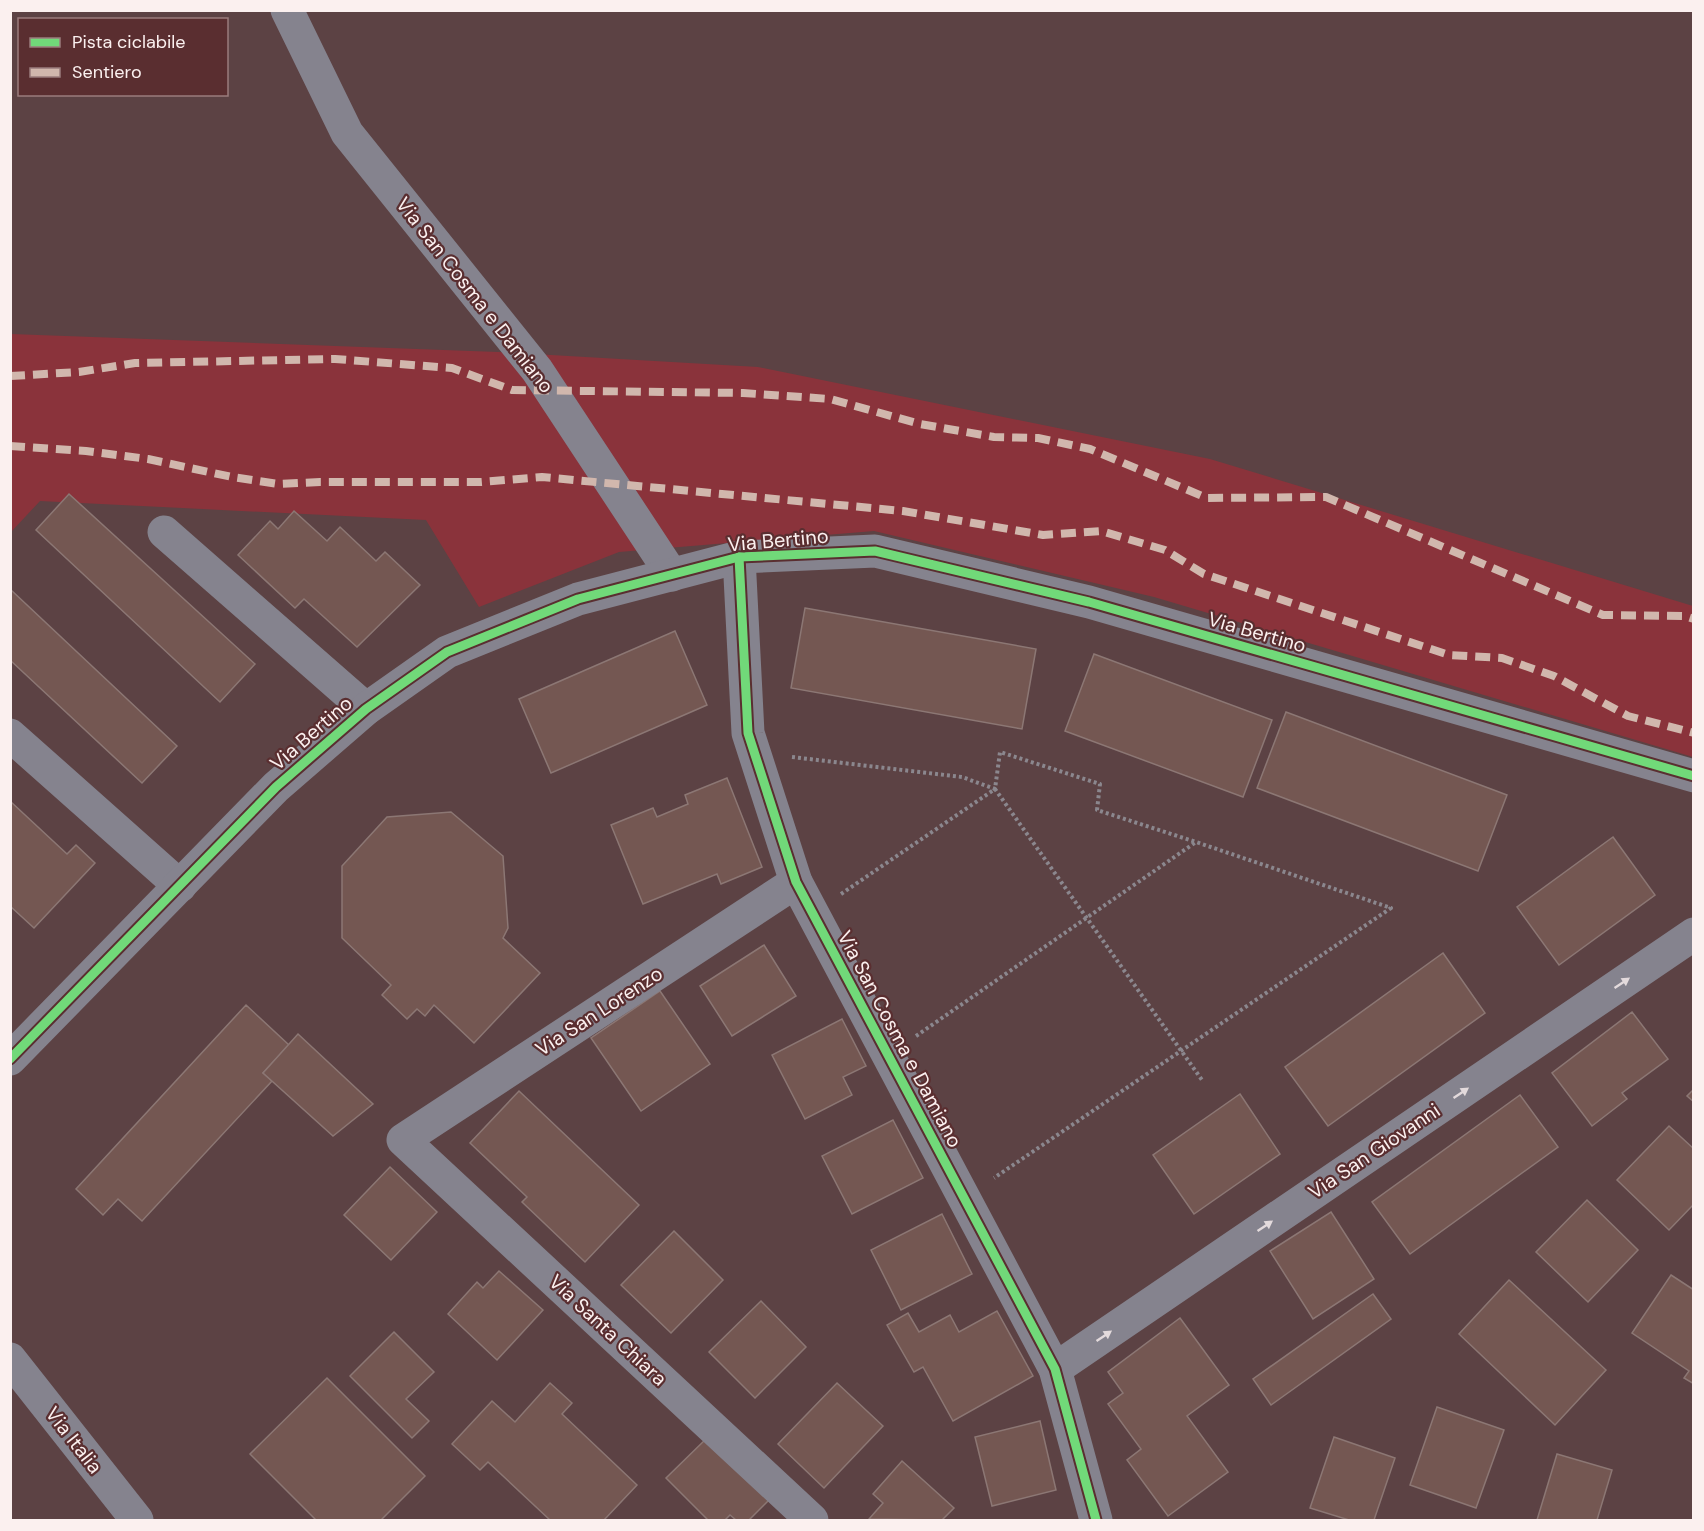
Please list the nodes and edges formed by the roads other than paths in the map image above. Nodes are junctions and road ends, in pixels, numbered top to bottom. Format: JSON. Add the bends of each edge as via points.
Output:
{"nodes":[{"id":1,"x":287,"y":10,"type":"edge"},
{"id":2,"x":164,"y":532,"type":"dead end"},
{"id":3,"x":739,"y":557,"type":"junction"},
{"id":4,"x":672,"y":575,"type":"junction"},
{"id":5,"x":366,"y":709,"type":"junction"},
{"id":6,"x":10,"y":735,"type":"edge"},
{"id":7,"x":1694,"y":776,"type":"edge"},
{"id":8,"x":796,"y":882,"type":"junction"},
{"id":9,"x":180,"y":886,"type":"junction"},
{"id":10,"x":1694,"y":934,"type":"edge"},
{"id":11,"x":10,"y":1059,"type":"edge"},
{"id":12,"x":403,"y":1140,"type":"joint"},
{"id":13,"x":10,"y":1359,"type":"edge"},
{"id":14,"x":1055,"y":1369,"type":"junction"},
{"id":15,"x":137,"y":1521,"type":"edge"},
{"id":16,"x":812,"y":1521,"type":"edge"},
{"id":17,"x":1096,"y":1521,"type":"edge"}],
"edges":[{"from":1,"to":4,"type":"street","name":"Via San Cosma e Damiano","via":[[347,133],[537,370]]},
{"from":2,"to":5,"type":"street","name":"Via Bertino"},
{"from":3,"to":4,"type":"street","name":"Via Bertino"},
{"from":3,"to":7,"type":"street","name":"Via Bertino","via":[[875,551],[1089,602]]},
{"from":3,"to":8,"type":"street","name":"Via San Cosma e Damiano","via":[[748,733]]},
{"from":4,"to":5,"type":"street","name":"Via Bertino","via":[[578,599],[447,652]]},
{"from":5,"to":9,"type":"street","name":"Via Bertino","via":[[276,787]]},
{"from":6,"to":9,"type":"street"},
{"from":8,"to":12,"type":"street","name":"Via San Lorenzo"},
{"from":8,"to":14,"type":"street","name":"Via San Cosma e Damiano"},
{"from":9,"to":11,"type":"street","name":"Via Bertino"},
{"from":14,"to":10,"type":"street","name":"Via San Giovanni","one_way":true},
{"from":12,"to":16,"type":"street","name":"Via Santa Chiara"},
{"from":13,"to":15,"type":"street","name":"Via Italia"},
{"from":14,"to":17,"type":"street","name":"Via San Cosma e Damiano"}]}
